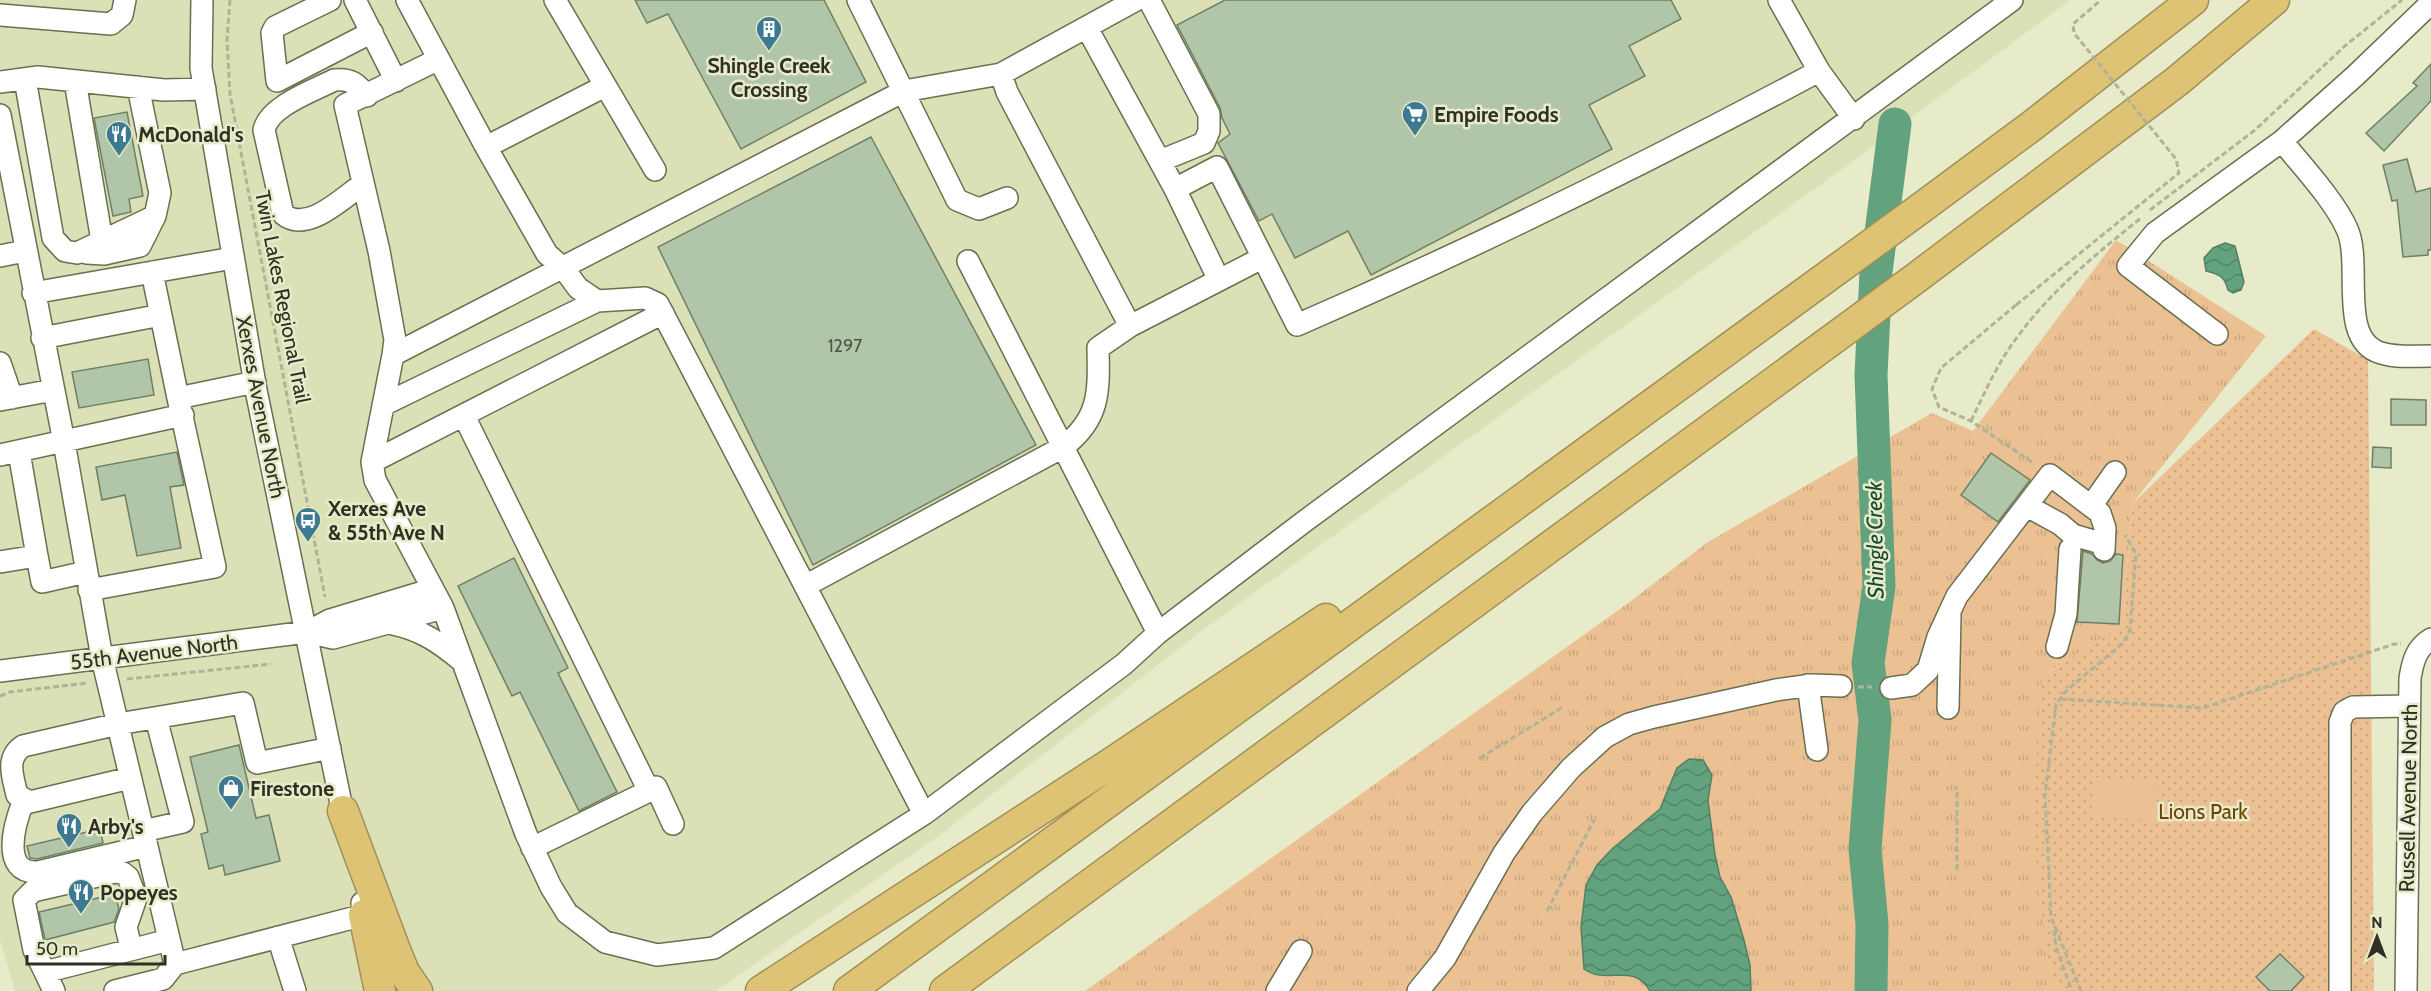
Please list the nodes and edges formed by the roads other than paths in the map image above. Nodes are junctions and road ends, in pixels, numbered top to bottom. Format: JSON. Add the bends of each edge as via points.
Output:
{"nodes":[{"id":1,"x":202,"y":0,"type":"edge"},
{"id":2,"x":330,"y":0,"type":"edge"},
{"id":3,"x":356,"y":0,"type":"edge"},
{"id":4,"x":407,"y":0,"type":"edge"},
{"id":5,"x":555,"y":0,"type":"edge"},
{"id":6,"x":858,"y":0,"type":"edge"},
{"id":7,"x":1136,"y":0,"type":"edge"},
{"id":8,"x":1149,"y":0,"type":"edge"},
{"id":9,"x":1779,"y":0,"type":"edge"},
{"id":10,"x":2012,"y":0,"type":"edge"},
{"id":11,"x":2192,"y":0,"type":"edge"},
{"id":12,"x":2274,"y":0,"type":"edge"},
{"id":13,"x":2431,"y":3,"type":"edge"},
{"id":14,"x":124,"y":8,"type":"edge"},
{"id":15,"x":0,"y":15,"type":"edge"},
{"id":16,"x":1087,"y":28,"type":"junction"},
{"id":17,"x":372,"y":32,"type":"junction"},
{"id":18,"x":439,"y":59,"type":"junction"},
{"id":19,"x":1819,"y":72,"type":"junction"},
{"id":20,"x":1001,"y":74,"type":"junction"},
{"id":21,"x":25,"y":79,"type":"junction"},
{"id":22,"x":75,"y":81,"type":"junction"},
{"id":23,"x":396,"y":81,"type":"junction"},
{"id":24,"x":0,"y":82,"type":"edge"},
{"id":25,"x":605,"y":86,"type":"junction"},
{"id":26,"x":138,"y":87,"type":"junction"},
{"id":27,"x":205,"y":89,"type":"junction"},
{"id":28,"x":904,"y":91,"type":"junction"},
{"id":29,"x":368,"y":96,"type":"junction"},
{"id":30,"x":0,"y":115,"type":"edge"},
{"id":31,"x":1854,"y":119,"type":"junction"},
{"id":32,"x":2282,"y":141,"type":"junction"},
{"id":33,"x":3,"y":146,"type":"edge"},
{"id":34,"x":486,"y":147,"type":"junction"},
{"id":35,"x":1160,"y":161,"type":"junction"},
{"id":36,"x":655,"y":170,"type":"dead end"},
{"id":37,"x":363,"y":184,"type":"junction"},
{"id":38,"x":1175,"y":189,"type":"junction"},
{"id":39,"x":1007,"y":198,"type":"dead end"},
{"id":40,"x":8,"y":200,"type":"edge"},
{"id":41,"x":156,"y":216,"type":"junction"},
{"id":42,"x":102,"y":241,"type":"junction"},
{"id":43,"x":25,"y":251,"type":"junction"},
{"id":44,"x":77,"y":253,"type":"junction"},
{"id":45,"x":0,"y":256,"type":"edge"},
{"id":46,"x":233,"y":258,"type":"junction"},
{"id":47,"x":1263,"y":258,"type":"junction"},
{"id":48,"x":969,"y":261,"type":"dead end"},
{"id":49,"x":564,"y":268,"type":"junction"},
{"id":50,"x":152,"y":272,"type":"junction"},
{"id":51,"x":1219,"y":280,"type":"junction"},
{"id":52,"x":33,"y":293,"type":"junction"},
{"id":53,"x":597,"y":301,"type":"junction"},
{"id":54,"x":663,"y":313,"type":"junction"},
{"id":55,"x":161,"y":315,"type":"junction"},
{"id":56,"x":1130,"y":326,"type":"junction"},
{"id":57,"x":2217,"y":334,"type":"dead end"},
{"id":58,"x":42,"y":338,"type":"junction"},
{"id":59,"x":393,"y":355,"type":"junction"},
{"id":60,"x":2431,"y":356,"type":"edge"},
{"id":61,"x":0,"y":363,"type":"edge"},
{"id":62,"x":255,"y":382,"type":"junction"},
{"id":63,"x":53,"y":390,"type":"junction"},
{"id":64,"x":6,"y":399,"type":"edge"},
{"id":65,"x":383,"y":405,"type":"junction"},
{"id":66,"x":180,"y":406,"type":"junction"},
{"id":67,"x":464,"y":416,"type":"junction"},
{"id":68,"x":64,"y":442,"type":"junction"},
{"id":69,"x":1063,"y":447,"type":"junction"},
{"id":70,"x":9,"y":454,"type":"edge"},
{"id":71,"x":1577,"y":460,"type":"junction"},
{"id":72,"x":372,"y":462,"type":"junction"},
{"id":73,"x":2115,"y":472,"type":"dead end"},
{"id":74,"x":2027,"y":506,"type":"junction"},
{"id":75,"x":2091,"y":506,"type":"junction"},
{"id":76,"x":2070,"y":549,"type":"dead end"},
{"id":77,"x":37,"y":556,"type":"junction"},
{"id":78,"x":0,"y":561,"type":"edge"},
{"id":79,"x":87,"y":581,"type":"junction"},
{"id":80,"x":805,"y":586,"type":"junction"},
{"id":81,"x":433,"y":589,"type":"junction"},
{"id":82,"x":443,"y":609,"type":"junction"},
{"id":83,"x":1950,"y":611,"type":"junction"},
{"id":84,"x":390,"y":623,"type":"junction"},
{"id":85,"x":307,"y":632,"type":"junction"},
{"id":86,"x":1158,"y":633,"type":"junction"},
{"id":87,"x":2426,"y":642,"type":"edge"},
{"id":88,"x":2057,"y":647,"type":"dead end"},
{"id":89,"x":102,"y":658,"type":"junction"},
{"id":90,"x":463,"y":661,"type":"junction"},
{"id":91,"x":0,"y":671,"type":"edge"},
{"id":92,"x":1808,"y":685,"type":"junction"},
{"id":93,"x":1841,"y":686,"type":"road end"},
{"id":94,"x":1891,"y":688,"type":"road end"},
{"id":95,"x":2409,"y":706,"type":"junction"},
{"id":96,"x":1948,"y":708,"type":"dead end"},
{"id":97,"x":156,"y":718,"type":"junction"},
{"id":98,"x":118,"y":724,"type":"junction"},
{"id":99,"x":330,"y":748,"type":"junction"},
{"id":100,"x":1817,"y":750,"type":"dead end"},
{"id":101,"x":130,"y":778,"type":"junction"},
{"id":102,"x":649,"y":790,"type":"junction"},
{"id":103,"x":24,"y":800,"type":"junction"},
{"id":104,"x":343,"y":811,"type":"junction"},
{"id":105,"x":924,"y":814,"type":"junction"},
{"id":106,"x":673,"y":824,"type":"dead end"},
{"id":107,"x":145,"y":838,"type":"junction"},
{"id":108,"x":532,"y":848,"type":"junction"},
{"id":109,"x":364,"y":915,"type":"junction"},
{"id":110,"x":278,"y":938,"type":"junction"},
{"id":111,"x":169,"y":940,"type":"junction"},
{"id":112,"x":131,"y":948,"type":"junction"},
{"id":113,"x":1301,"y":951,"type":"dead end"},
{"id":114,"x":998,"y":953,"type":"junction"},
{"id":115,"x":175,"y":964,"type":"junction"},
{"id":116,"x":45,"y":972,"type":"junction"},
{"id":117,"x":54,"y":991,"type":"edge"},
{"id":118,"x":115,"y":991,"type":"edge"},
{"id":119,"x":295,"y":991,"type":"edge"},
{"id":120,"x":380,"y":991,"type":"edge"},
{"id":121,"x":417,"y":991,"type":"edge"},
{"id":122,"x":761,"y":991,"type":"edge"},
{"id":123,"x":849,"y":991,"type":"edge"},
{"id":124,"x":945,"y":991,"type":"edge"},
{"id":125,"x":954,"y":991,"type":"edge"},
{"id":126,"x":1277,"y":991,"type":"edge"},
{"id":127,"x":1419,"y":991,"type":"edge"},
{"id":128,"x":2340,"y":991,"type":"edge"},
{"id":129,"x":2406,"y":991,"type":"edge"}],
"edges":[{"from":1,"to":27,"type":"street","name":"Xerxes Avenue North","via":[[201,68]]},
{"from":2,"to":17,"type":"street","via":[[275,27],[272,33],[277,81]]},
{"from":3,"to":17,"type":"street"},
{"from":4,"to":18,"type":"street"},
{"from":5,"to":25,"type":"street"},
{"from":6,"to":28,"type":"street"},
{"from":7,"to":16,"type":"street"},
{"from":8,"to":35,"type":"street","via":[[1209,114],[1204,143]]},
{"from":9,"to":19,"type":"street"},
{"from":10,"to":31,"type":"street"},
{"from":11,"to":71,"type":"highway","via":[[2033,125]]},
{"from":12,"to":114,"type":"highway","via":[[2175,82],[1836,338]]},
{"from":13,"to":32,"type":"street"},
{"from":14,"to":15,"type":"street","via":[[111,24]]},
{"from":16,"to":20,"type":"street"},
{"from":16,"to":35,"type":"street"},
{"from":17,"to":23,"type":"street"},
{"from":18,"to":23,"type":"street"},
{"from":18,"to":34,"type":"street"},
{"from":19,"to":31,"type":"street"},
{"from":19,"to":47,"type":"street","via":[[1560,202],[1297,325]]},
{"from":20,"to":28,"type":"street"},
{"from":20,"to":56,"type":"street"},
{"from":21,"to":22,"type":"street"},
{"from":21,"to":24,"type":"street"},
{"from":21,"to":44,"type":"street","via":[[53,238],[64,251]]},
{"from":22,"to":26,"type":"street"},
{"from":22,"to":42,"type":"street"},
{"from":23,"to":29,"type":"street"},
{"from":25,"to":34,"type":"street"},
{"from":25,"to":36,"type":"street"},
{"from":26,"to":27,"type":"street"},
{"from":26,"to":41,"type":"street","via":[[160,193]]},
{"from":27,"to":46,"type":"street","name":"Xerxes Avenue North"},
{"from":28,"to":39,"type":"street","via":[[957,200],[979,209]]},
{"from":28,"to":49,"type":"street"},
{"from":29,"to":37,"type":"street","via":[[345,105]]},
{"from":29,"to":37,"type":"street","via":[[356,83],[334,80],[273,111],[264,130],[283,214],[291,220],[299,222],[316,216]]},
{"from":30,"to":33,"type":"street"},
{"from":31,"to":86,"type":"street"},
{"from":32,"to":57,"type":"street","via":[[2155,233],[2128,266]]},
{"from":32,"to":60,"type":"street","via":[[2347,228],[2354,249],[2354,314],[2365,343],[2378,353],[2393,356]]},
{"from":33,"to":40,"type":"street"},
{"from":34,"to":49,"type":"street","via":[[547,254]]},
{"from":35,"to":38,"type":"street"},
{"from":37,"to":59,"type":"street","via":[[389,304]]},
{"from":38,"to":47,"type":"street","via":[[1217,167]]},
{"from":38,"to":51,"type":"street"},
{"from":40,"to":43,"type":"street"},
{"from":41,"to":42,"type":"street"},
{"from":41,"to":44,"type":"street","via":[[140,246],[104,254]]},
{"from":42,"to":44,"type":"street"},
{"from":43,"to":45,"type":"street"},
{"from":43,"to":52,"type":"street"},
{"from":46,"to":50,"type":"street"},
{"from":46,"to":62,"type":"street","name":"Xerxes Avenue North"},
{"from":47,"to":51,"type":"street"},
{"from":48,"to":69,"type":"street"},
{"from":49,"to":53,"type":"street","via":[[578,288]]},
{"from":49,"to":59,"type":"street"},
{"from":50,"to":52,"type":"street"},
{"from":50,"to":55,"type":"street"},
{"from":51,"to":56,"type":"street"},
{"from":52,"to":58,"type":"street"},
{"from":53,"to":54,"type":"street","via":[[645,298],[658,304]]},
{"from":53,"to":65,"type":"street"},
{"from":54,"to":67,"type":"street"},
{"from":54,"to":80,"type":"street"},
{"from":55,"to":58,"type":"street"},
{"from":55,"to":66,"type":"street"},
{"from":56,"to":69,"type":"street","via":[[1098,348],[1098,396],[1092,414],[1079,434]]},
{"from":58,"to":63,"type":"street"},
{"from":59,"to":65,"type":"street"},
{"from":61,"to":64,"type":"street"},
{"from":62,"to":66,"type":"street"},
{"from":62,"to":85,"type":"street","name":"Xerxes Avenue North"},
{"from":63,"to":64,"type":"street"},
{"from":63,"to":68,"type":"street"},
{"from":65,"to":72,"type":"street"},
{"from":66,"to":68,"type":"street"},
{"from":66,"to":79,"type":"street","via":[[215,567]]},
{"from":67,"to":72,"type":"street"},
{"from":67,"to":102,"type":"street"},
{"from":68,"to":70,"type":"street"},
{"from":68,"to":79,"type":"street"},
{"from":69,"to":80,"type":"street"},
{"from":69,"to":86,"type":"street"},
{"from":70,"to":77,"type":"street"},
{"from":71,"to":122,"type":"highway","via":[[1347,605]]},
{"from":71,"to":123,"type":"highway"},
{"from":72,"to":81,"type":"street","via":[[375,480]]},
{"from":73,"to":75,"type":"street"},
{"from":74,"to":75,"type":"street","via":[[2050,475]]},
{"from":74,"to":75,"type":"street","via":[[2073,536],[2104,547],[2104,522]]},
{"from":74,"to":83,"type":"street","via":[[1973,572]]},
{"from":76,"to":88,"type":"street","via":[[2066,614]]},
{"from":77,"to":78,"type":"street"},
{"from":77,"to":79,"type":"street","via":[[42,582]]},
{"from":79,"to":89,"type":"street"},
{"from":80,"to":105,"type":"street"},
{"from":81,"to":82,"type":"street"},
{"from":81,"to":85,"type":"street","via":[[330,620]]},
{"from":82,"to":84,"type":"street"},
{"from":82,"to":90,"type":"street"},
{"from":83,"to":94,"type":"street","via":[[1928,670],[1912,685]]},
{"from":83,"to":96,"type":"street"},
{"from":84,"to":85,"type":"street","via":[[333,638]]},
{"from":84,"to":90,"type":"street","via":[[418,630]]},
{"from":85,"to":89,"type":"street","name":"55th Avenue North"},
{"from":85,"to":99,"type":"street","name":"Xerxes Avenue North"},
{"from":86,"to":105,"type":"street","via":[[1124,664]]},
{"from":87,"to":95,"type":"street","name":"Russell Avenue North","via":[[2413,660]]},
{"from":89,"to":91,"type":"street","name":"55th Avenue North"},
{"from":89,"to":98,"type":"street"},
{"from":90,"to":108,"type":"street"},
{"from":92,"to":93,"type":"street"},
{"from":92,"to":100,"type":"street"},
{"from":92,"to":127,"type":"street","via":[[1653,717],[1605,737],[1571,768],[1533,813],[1504,854],[1445,958]]},
{"from":95,"to":128,"type":"street","via":[[2353,707],[2344,712],[2340,722]]},
{"from":95,"to":129,"type":"street","name":"Russell Avenue North"},
{"from":97,"to":98,"type":"street"},
{"from":97,"to":99,"type":"street","via":[[243,703],[257,763]]},
{"from":97,"to":107,"type":"street","via":[[183,822]]},
{"from":98,"to":101,"type":"street"},
{"from":98,"to":103,"type":"street","via":[[16,750],[11,765],[17,795]]},
{"from":99,"to":104,"type":"street","name":"Xerxes Avenue North"},
{"from":101,"to":103,"type":"street","via":[[38,802]]},
{"from":101,"to":107,"type":"street"},
{"from":102,"to":106,"type":"street","via":[[656,787]]},
{"from":102,"to":108,"type":"street"},
{"from":103,"to":107,"type":"street","via":[[12,852],[16,864],[25,872],[38,872]]},
{"from":104,"to":109,"type":"street","name":"Xerxes Avenue North"},
{"from":104,"to":121,"type":"highway","via":[[394,950]]},
{"from":105,"to":108,"type":"street","via":[[714,948],[657,955],[605,942],[567,913]]},
{"from":107,"to":111,"type":"street"},
{"from":109,"to":110,"type":"street"},
{"from":109,"to":120,"type":"highway"},
{"from":110,"to":115,"type":"street"},
{"from":110,"to":119,"type":"street"},
{"from":111,"to":112,"type":"street"},
{"from":111,"to":115,"type":"street"},
{"from":112,"to":116,"type":"street"},
{"from":112,"to":116,"type":"street","via":[[126,927],[136,898],[123,873],[33,891],[24,900],[34,950]]},
{"from":113,"to":126,"type":"street"},
{"from":114,"to":124,"type":"highway"},
{"from":114,"to":125,"type":"highway"},
{"from":115,"to":118,"type":"street","via":[[163,979]]},
{"from":116,"to":117,"type":"street"}]}
